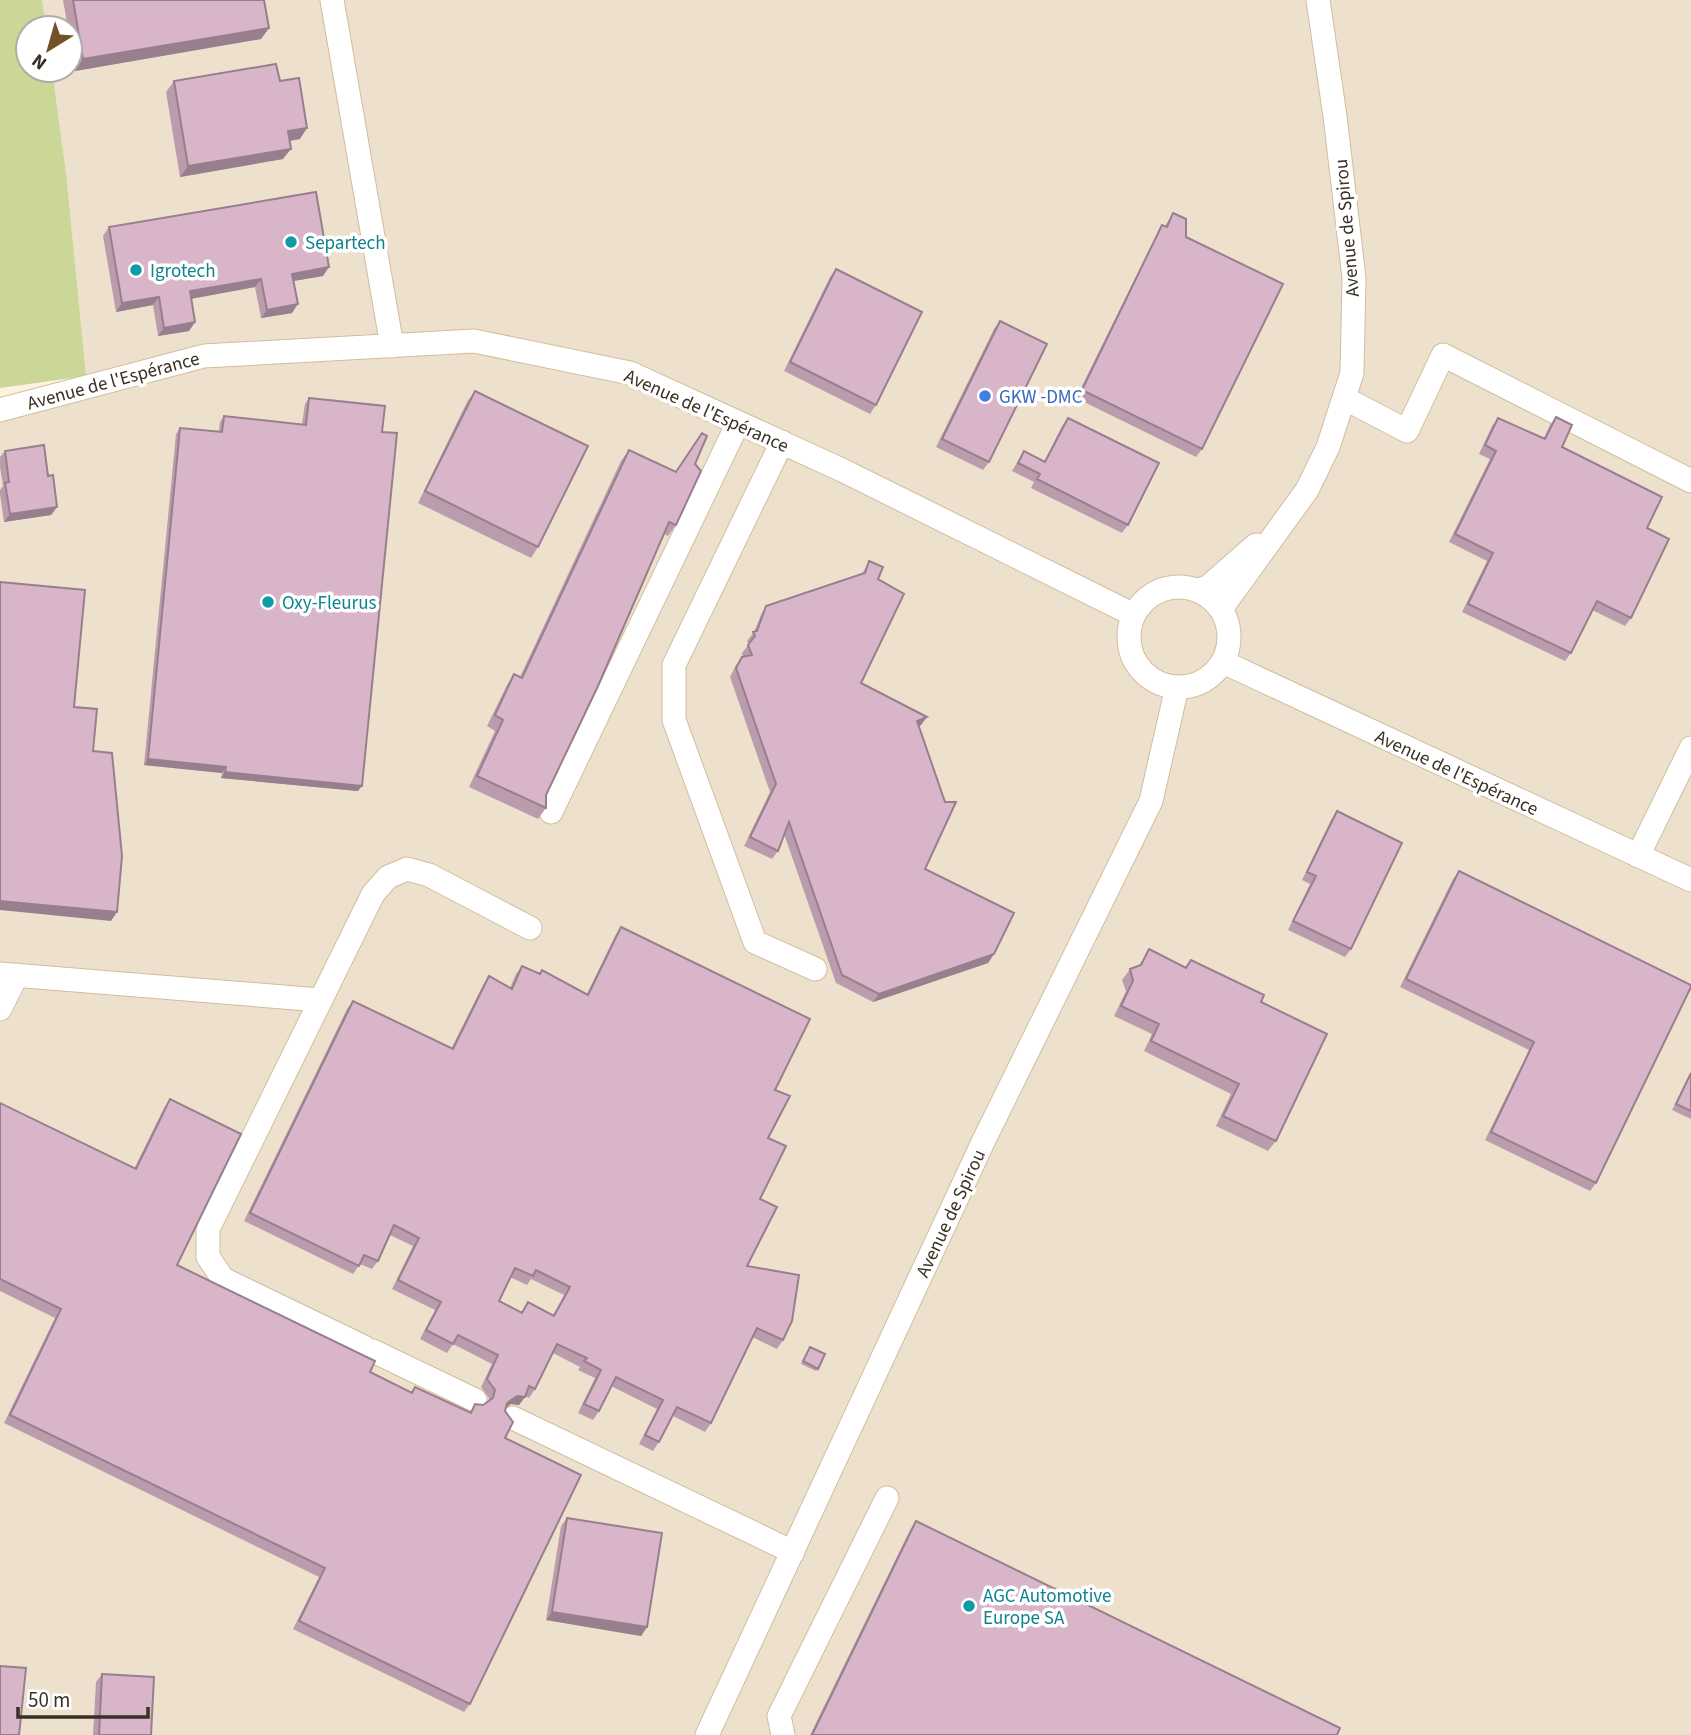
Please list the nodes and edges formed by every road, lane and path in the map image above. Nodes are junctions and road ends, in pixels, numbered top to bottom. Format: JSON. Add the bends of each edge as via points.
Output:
{"nodes":[{"id":1,"x":332,"y":0,"type":"edge"},
{"id":2,"x":1318,"y":0,"type":"edge"},
{"id":3,"x":392,"y":346,"type":"junction"},
{"id":4,"x":1344,"y":398,"type":"junction"},
{"id":5,"x":0,"y":410,"type":"edge"},
{"id":6,"x":738,"y":423,"type":"junction"},
{"id":7,"x":782,"y":442,"type":"junction"},
{"id":8,"x":1691,"y":481,"type":"edge"},
{"id":9,"x":1275,"y":531,"type":"junction"},
{"id":10,"x":1198,"y":590,"type":"junction"},
{"id":11,"x":1221,"y":609,"type":"junction"},
{"id":12,"x":1134,"y":615,"type":"junction"},
{"id":13,"x":1223,"y":662,"type":"junction"},
{"id":14,"x":1177,"y":687,"type":"junction"},
{"id":15,"x":1691,"y":748,"type":"edge"},
{"id":16,"x":1686,"y":771,"type":"edge"},
{"id":17,"x":551,"y":812,"type":"dead end"},
{"id":18,"x":1638,"y":856,"type":"junction"},
{"id":19,"x":1691,"y":880,"type":"edge"},
{"id":20,"x":530,"y":928,"type":"dead end"},
{"id":21,"x":815,"y":969,"type":"dead end"},
{"id":22,"x":8,"y":974,"type":"edge"},
{"id":23,"x":320,"y":1000,"type":"junction"},
{"id":24,"x":0,"y":1009,"type":"edge"},
{"id":25,"x":475,"y":1400,"type":"dead end"},
{"id":26,"x":513,"y":1418,"type":"edge"},
{"id":27,"x":887,"y":1498,"type":"dead end"},
{"id":28,"x":793,"y":1552,"type":"junction"},
{"id":29,"x":707,"y":1735,"type":"edge"},
{"id":30,"x":783,"y":1735,"type":"edge"}],
"edges":[{"from":1,"to":3,"type":"street"},
{"from":2,"to":4,"type":"street","name":"Avenue de Spirou","via":[[1354,278],[1352,373]]},
{"from":3,"to":5,"type":"street","name":"Avenue de l'Espérance","via":[[204,356]]},
{"from":3,"to":6,"type":"street","name":"Avenue de l'Espérance","via":[[474,341],[630,373]]},
{"from":4,"to":8,"type":"street","via":[[1407,431],[1443,355]]},
{"from":4,"to":9,"type":"street","name":"Avenue de Spirou","via":[[1307,490]]},
{"from":6,"to":7,"type":"street","name":"Avenue de l'Espérance"},
{"from":6,"to":17,"type":"street"},
{"from":7,"to":12,"type":"street","name":"Avenue de l'Espérance"},
{"from":7,"to":21,"type":"street","via":[[674,665],[674,719],[755,942]]},
{"from":9,"to":10,"type":"street","name":"Avenue de Spirou","via":[[1208,587]]},
{"from":9,"to":11,"type":"street","name":"Avenue de Spirou"},
{"from":10,"to":11,"type":"street"},
{"from":10,"to":12,"type":"street","via":[[1168,587],[1142,602]]},
{"from":11,"to":13,"type":"street","via":[[1230,636]]},
{"from":12,"to":14,"type":"street","via":[[1129,639],[1136,663],[1154,680]]},
{"from":13,"to":14,"type":"street","via":[[1203,681]]},
{"from":13,"to":18,"type":"street","name":"Avenue de l'Espérance"},
{"from":14,"to":28,"type":"street","name":"Avenue de Spirou","via":[[1150,801],[983,1142]]},
{"from":15,"to":16,"type":"street"},
{"from":16,"to":18,"type":"street"},
{"from":18,"to":19,"type":"street","name":"Avenue de l'Espérance"},
{"from":20,"to":23,"type":"street","via":[[429,875],[407,869],[388,877],[373,894]]},
{"from":22,"to":23,"type":"street"},
{"from":22,"to":24,"type":"street"},
{"from":23,"to":25,"type":"street","via":[[208,1230],[208,1257],[223,1279]]},
{"from":26,"to":28,"type":"street"},
{"from":27,"to":30,"type":"street","via":[[779,1716]]},
{"from":28,"to":29,"type":"street","name":"Avenue de Spirou"}]}
